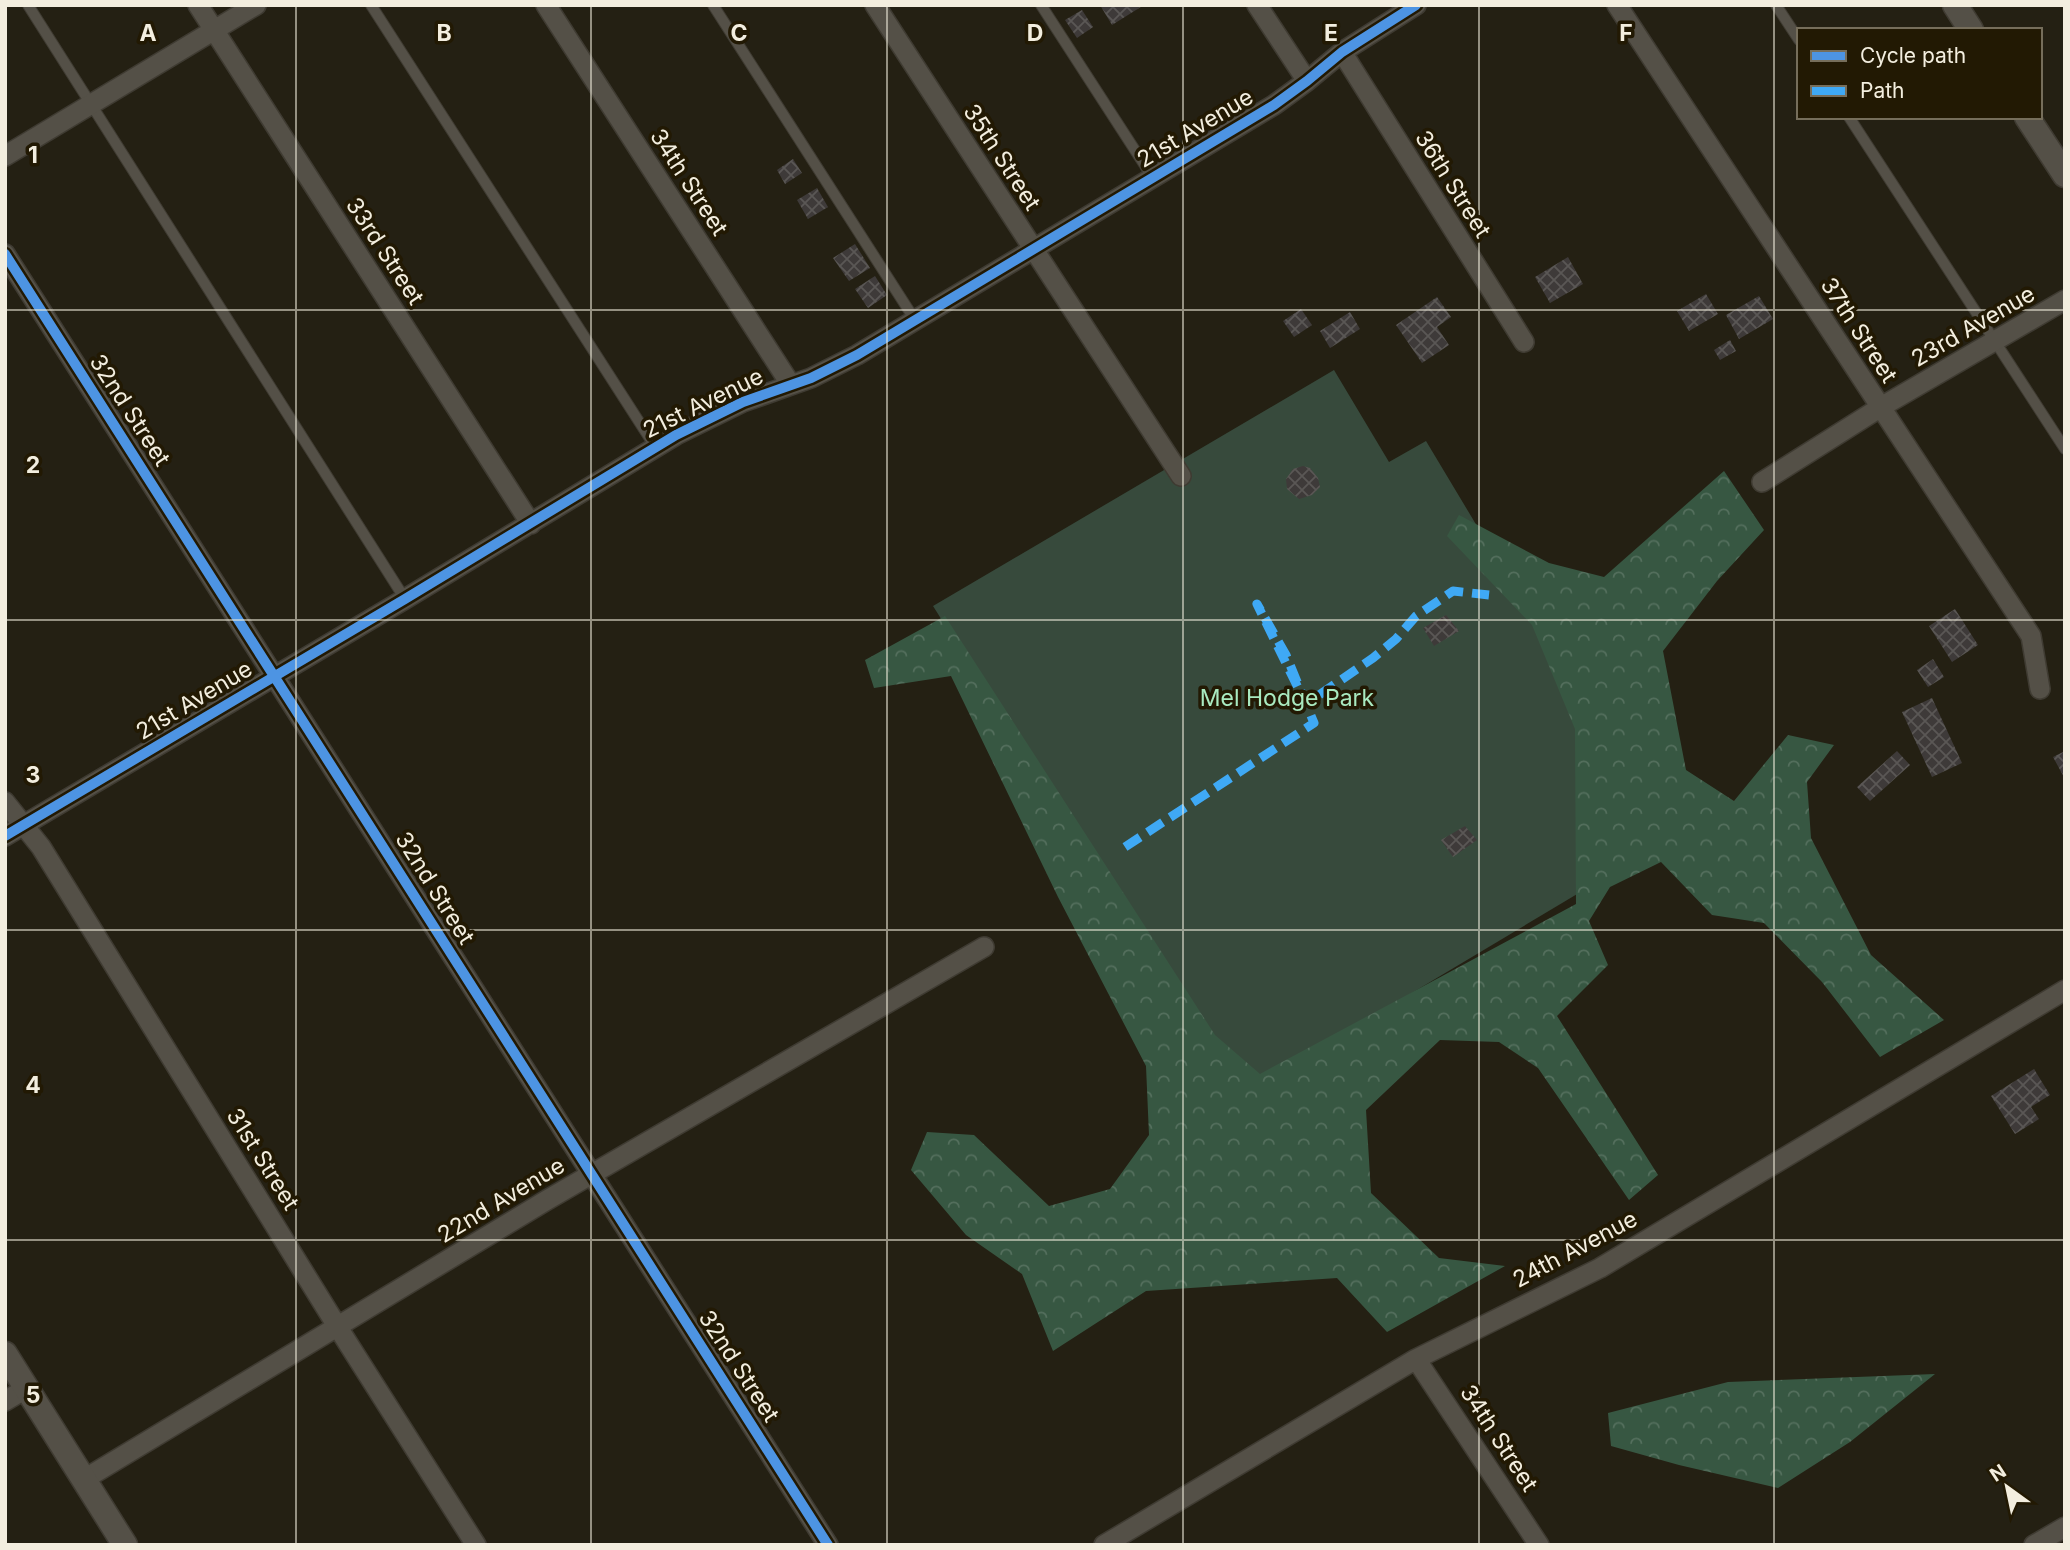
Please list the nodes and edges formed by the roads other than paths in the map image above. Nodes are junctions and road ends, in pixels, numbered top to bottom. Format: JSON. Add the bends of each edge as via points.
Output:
{"nodes":[{"id":1,"x":28,"y":5,"type":"edge"},
{"id":2,"x":198,"y":5,"type":"edge"},
{"id":3,"x":256,"y":5,"type":"edge"},
{"id":4,"x":371,"y":5,"type":"edge"},
{"id":5,"x":546,"y":5,"type":"edge"},
{"id":6,"x":713,"y":5,"type":"edge"},
{"id":7,"x":875,"y":5,"type":"edge"},
{"id":8,"x":1041,"y":5,"type":"edge"},
{"id":9,"x":1258,"y":5,"type":"edge"},
{"id":10,"x":1416,"y":5,"type":"edge"},
{"id":11,"x":1617,"y":5,"type":"edge"},
{"id":12,"x":1776,"y":5,"type":"edge"},
{"id":13,"x":1955,"y":5,"type":"edge"},
{"id":14,"x":1969,"y":28,"type":"edge"},
{"id":15,"x":214,"y":30,"type":"junction"},
{"id":16,"x":1797,"y":37,"type":"edge"},
{"id":17,"x":1342,"y":52,"type":"junction"},
{"id":18,"x":1307,"y":81,"type":"junction"},
{"id":19,"x":91,"y":104,"type":"junction"},
{"id":20,"x":1850,"y":119,"type":"edge"},
{"id":21,"x":2029,"y":119,"type":"edge"},
{"id":22,"x":2058,"y":149,"type":"edge"},
{"id":23,"x":5,"y":156,"type":"edge"},
{"id":24,"x":2065,"y":175,"type":"edge"},
{"id":25,"x":1153,"y":179,"type":"junction"},
{"id":26,"x":1032,"y":249,"type":"junction"},
{"id":27,"x":5,"y":254,"type":"edge"},
{"id":28,"x":2065,"y":300,"type":"edge"},
{"id":29,"x":915,"y":320,"type":"junction"},
{"id":30,"x":1524,"y":342,"type":"dead end"},
{"id":31,"x":1994,"y":342,"type":"junction"},
{"id":32,"x":791,"y":385,"type":"junction"},
{"id":33,"x":1881,"y":407,"type":"junction"},
{"id":34,"x":656,"y":449,"type":"junction"},
{"id":35,"x":2065,"y":449,"type":"edge"},
{"id":36,"x":1181,"y":476,"type":"dead end"},
{"id":37,"x":1762,"y":482,"type":"dead end"},
{"id":38,"x":531,"y":524,"type":"junction"},
{"id":39,"x":405,"y":599,"type":"junction"},
{"id":40,"x":276,"y":676,"type":"junction"},
{"id":41,"x":2040,"y":689,"type":"dead end"},
{"id":42,"x":5,"y":802,"type":"edge"},
{"id":43,"x":24,"y":825,"type":"junction"},
{"id":44,"x":5,"y":836,"type":"edge"},
{"id":45,"x":984,"y":947,"type":"dead end"},
{"id":46,"x":2065,"y":990,"type":"edge"},
{"id":47,"x":591,"y":1174,"type":"junction"},
{"id":48,"x":337,"y":1326,"type":"junction"},
{"id":49,"x":5,"y":1354,"type":"edge"},
{"id":50,"x":1416,"y":1359,"type":"junction"},
{"id":51,"x":27,"y":1388,"type":"junction"},
{"id":52,"x":5,"y":1401,"type":"edge"},
{"id":53,"x":83,"y":1480,"type":"junction"},
{"id":54,"x":2065,"y":1527,"type":"edge"},
{"id":55,"x":125,"y":1545,"type":"edge"},
{"id":56,"x":475,"y":1545,"type":"edge"},
{"id":57,"x":828,"y":1545,"type":"edge"},
{"id":58,"x":1104,"y":1545,"type":"edge"},
{"id":59,"x":1539,"y":1545,"type":"edge"},
{"id":60,"x":2034,"y":1545,"type":"edge"}],
"edges":[{"from":1,"to":19,"type":"lane"},
{"from":2,"to":15,"type":"street","name":"33rd Street"},
{"from":3,"to":15,"type":"street"},
{"from":4,"to":34,"type":"lane"},
{"from":5,"to":32,"type":"street","name":"34th Street"},
{"from":6,"to":29,"type":"lane"},
{"from":7,"to":26,"type":"street","name":"35th Street"},
{"from":8,"to":25,"type":"lane"},
{"from":9,"to":18,"type":"street"},
{"from":10,"to":17,"type":"street","name":"21st Avenue"},
{"from":11,"to":33,"type":"street","name":"37th Street"},
{"from":12,"to":16,"type":"lane"},
{"from":13,"to":14,"type":"street"},
{"from":15,"to":19,"type":"street"},
{"from":15,"to":38,"type":"street","name":"33rd Street"},
{"from":17,"to":18,"type":"street","name":"21st Avenue"},
{"from":17,"to":30,"type":"street","name":"36th Street"},
{"from":18,"to":25,"type":"street","name":"21st Avenue"},
{"from":19,"to":23,"type":"street"},
{"from":19,"to":39,"type":"lane"},
{"from":20,"to":31,"type":"lane"},
{"from":21,"to":22,"type":"street"},
{"from":22,"to":24,"type":"street"},
{"from":25,"to":26,"type":"street","name":"21st Avenue"},
{"from":26,"to":29,"type":"street","name":"21st Avenue"},
{"from":26,"to":36,"type":"street","name":"35th Street"},
{"from":27,"to":40,"type":"street","name":"32nd Street"},
{"from":28,"to":31,"type":"street","name":"23rd Avenue"},
{"from":29,"to":32,"type":"street","name":"21st Avenue","via":[[840,364]]},
{"from":31,"to":33,"type":"street","name":"23rd Avenue"},
{"from":31,"to":35,"type":"lane"},
{"from":32,"to":34,"type":"street","name":"21st Avenue","via":[[743,402]]},
{"from":33,"to":37,"type":"street","name":"23rd Avenue"},
{"from":33,"to":41,"type":"street","name":"37th Street","via":[[2031,636]]},
{"from":34,"to":38,"type":"street","name":"21st Avenue"},
{"from":38,"to":39,"type":"street","name":"21st Avenue"},
{"from":39,"to":40,"type":"street","name":"21st Avenue"},
{"from":40,"to":43,"type":"street","name":"21st Avenue"},
{"from":40,"to":47,"type":"street","name":"32nd Street"},
{"from":42,"to":43,"type":"street","name":"31st Street"},
{"from":43,"to":44,"type":"street","name":"21st Avenue"},
{"from":43,"to":48,"type":"street","name":"31st Street"},
{"from":45,"to":47,"type":"street","name":"22nd Avenue"},
{"from":46,"to":50,"type":"street","name":"24th Avenue","via":[[1600,1268]]},
{"from":47,"to":48,"type":"street","name":"22nd Avenue"},
{"from":47,"to":57,"type":"street","name":"32nd Street"},
{"from":48,"to":53,"type":"street","name":"22nd Avenue"},
{"from":48,"to":56,"type":"street","name":"31st Street"},
{"from":49,"to":51,"type":"street"},
{"from":50,"to":58,"type":"street","name":"24th Avenue"},
{"from":50,"to":59,"type":"street","name":"34th Street"},
{"from":51,"to":52,"type":"street"},
{"from":51,"to":53,"type":"street"},
{"from":53,"to":55,"type":"street"},
{"from":54,"to":60,"type":"street"}]}
